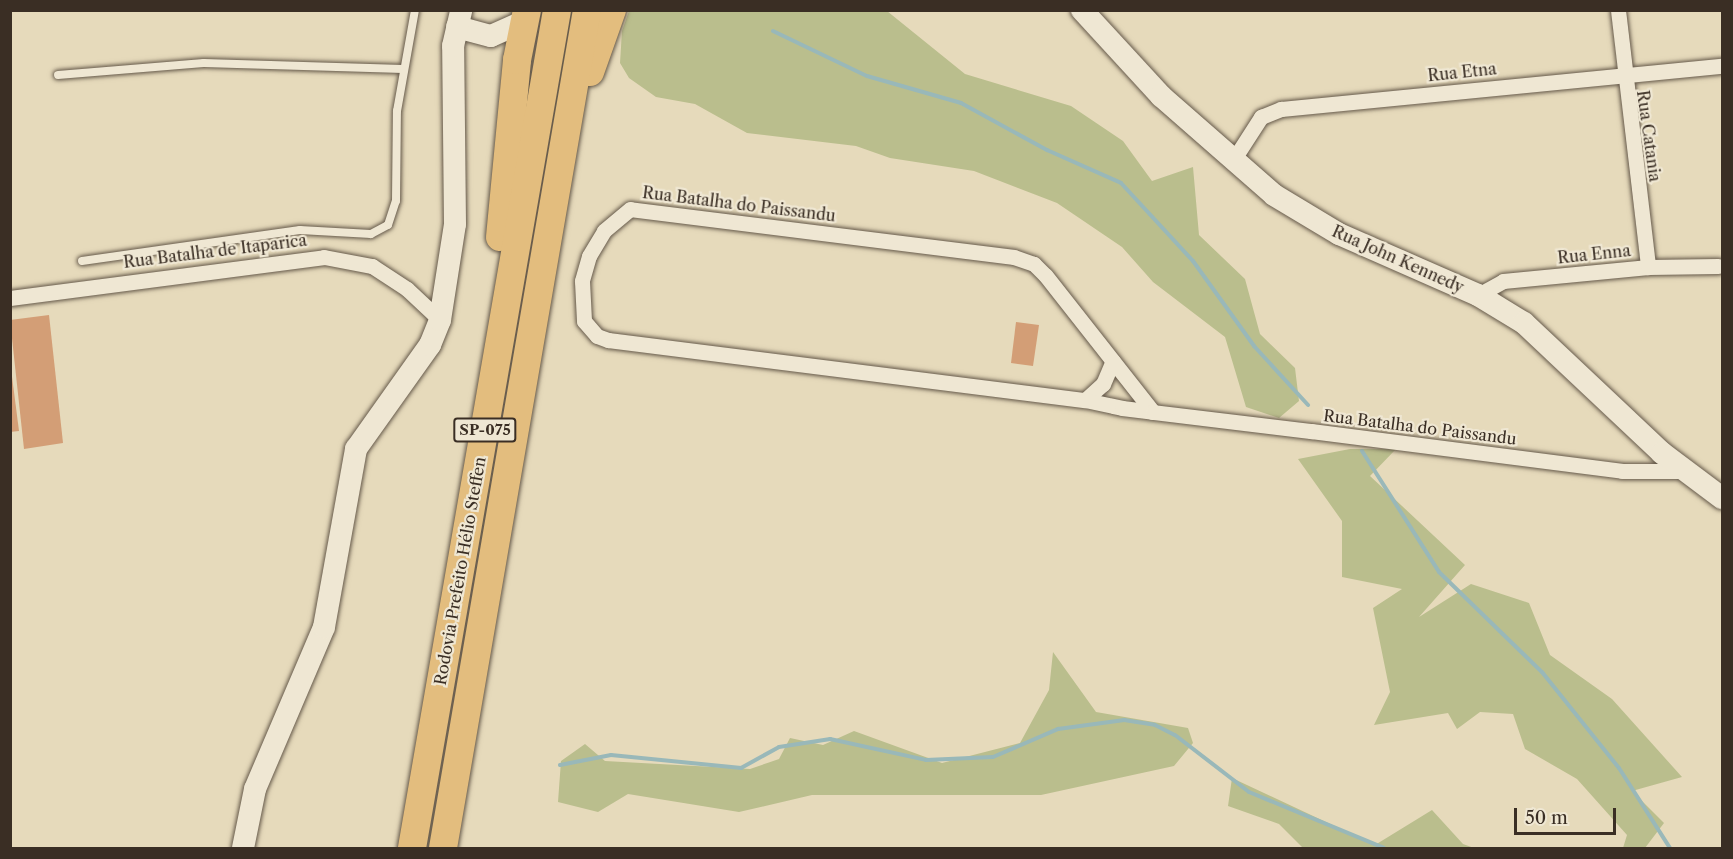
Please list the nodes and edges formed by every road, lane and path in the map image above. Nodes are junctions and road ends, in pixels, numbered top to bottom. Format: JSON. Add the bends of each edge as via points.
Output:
{"nodes":[{"id":1,"x":416,"y":10,"type":"edge"},
{"id":2,"x":557,"y":10,"type":"edge"},
{"id":3,"x":587,"y":10,"type":"edge"},
{"id":4,"x":612,"y":10,"type":"edge"},
{"id":5,"x":1082,"y":10,"type":"edge"},
{"id":6,"x":1618,"y":10,"type":"edge"},
{"id":7,"x":525,"y":16,"type":"edge"},
{"id":8,"x":459,"y":19,"type":"edge"},
{"id":9,"x":491,"y":36,"type":"junction"},
{"id":10,"x":517,"y":60,"type":"junction"},
{"id":11,"x":1722,"y":66,"type":"edge"},
{"id":12,"x":403,"y":69,"type":"junction"},
{"id":13,"x":1622,"y":74,"type":"junction"},
{"id":14,"x":58,"y":75,"type":"dead end"},
{"id":15,"x":566,"y":130,"type":"junction"},
{"id":16,"x":1232,"y":162,"type":"junction"},
{"id":17,"x":82,"y":261,"type":"dead end"},
{"id":18,"x":1718,"y":266,"type":"dead end"},
{"id":19,"x":1648,"y":267,"type":"junction"},
{"id":20,"x":1478,"y":295,"type":"junction"},
{"id":21,"x":10,"y":297,"type":"edge"},
{"id":22,"x":440,"y":320,"type":"junction"},
{"id":23,"x":1113,"y":361,"type":"junction"},
{"id":24,"x":1085,"y":400,"type":"junction"},
{"id":25,"x":1153,"y":411,"type":"junction"},
{"id":26,"x":1684,"y":471,"type":"junction"},
{"id":27,"x":1722,"y":498,"type":"edge"},
{"id":28,"x":464,"y":549,"type":"junction"},
{"id":29,"x":243,"y":849,"type":"edge"},
{"id":30,"x":412,"y":849,"type":"edge"},
{"id":31,"x":443,"y":849,"type":"edge"}],
"edges":[{"from":1,"to":12,"type":"lane"},
{"from":2,"to":28,"type":"highway","name":"Rodovia Prefeito Hélio Steffen","number":"SP-075"},
{"from":3,"to":15,"type":"highway","name":"Rodovia Prefeito Hélio Steffen","number":"SP-075"},
{"from":4,"to":15,"type":"highway"},
{"from":5,"to":16,"type":"street","name":"Rua John Kennedy","via":[[1161,96]]},
{"from":6,"to":13,"type":"street","name":"Rua Catania"},
{"from":7,"to":9,"type":"street"},
{"from":7,"to":10,"type":"highway"},
{"from":8,"to":9,"type":"street"},
{"from":8,"to":22,"type":"street","via":[[453,46],[455,224]]},
{"from":9,"to":10,"type":"street"},
{"from":10,"to":28,"type":"highway"},
{"from":11,"to":13,"type":"street","name":"Rua Etna"},
{"from":12,"to":14,"type":"lane","via":[[204,63]]},
{"from":12,"to":17,"type":"lane","via":[[397,111],[396,201],[388,225],[371,234],[300,230]]},
{"from":13,"to":16,"type":"street","name":"Rua Etna","via":[[1281,109],[1261,117]]},
{"from":13,"to":19,"type":"street","name":"Rua Catania"},
{"from":15,"to":31,"type":"highway","name":"Rodovia Prefeito Hélio Steffen","number":"SP-075"},
{"from":16,"to":20,"type":"street","name":"Rua John Kennedy","via":[[1307,217]]},
{"from":18,"to":19,"type":"street","name":"Rua Enna"},
{"from":19,"to":20,"type":"street","name":"Rua Enna","via":[[1503,281]]},
{"from":20,"to":26,"type":"street","name":"Rua John Kennedy","via":[[1524,323]]},
{"from":21,"to":22,"type":"street","name":"Rua Batalha de Itaparica","via":[[324,257],[372,266],[407,289]]},
{"from":22,"to":29,"type":"street","via":[[430,345],[357,449],[324,627],[255,789]]},
{"from":23,"to":24,"type":"street","via":[[1103,384]]},
{"from":23,"to":24,"type":"street","name":"Rua Batalha do Paissandu","via":[[1045,275],[1034,264],[1014,257],[630,209],[604,231],[589,256],[582,281],[584,321],[597,336],[608,340]]},
{"from":23,"to":25,"type":"street","name":"Rua Batalha do Paissandu"},
{"from":24,"to":25,"type":"street","name":"Rua Batalha do Paissandu"},
{"from":25,"to":26,"type":"street","name":"Rua Batalha do Paissandu","via":[[1622,471]]},
{"from":26,"to":27,"type":"street","name":"Rua John Kennedy"},
{"from":28,"to":30,"type":"highway","name":"Rodovia Prefeito Hélio Steffen","number":"SP-075"}]}
